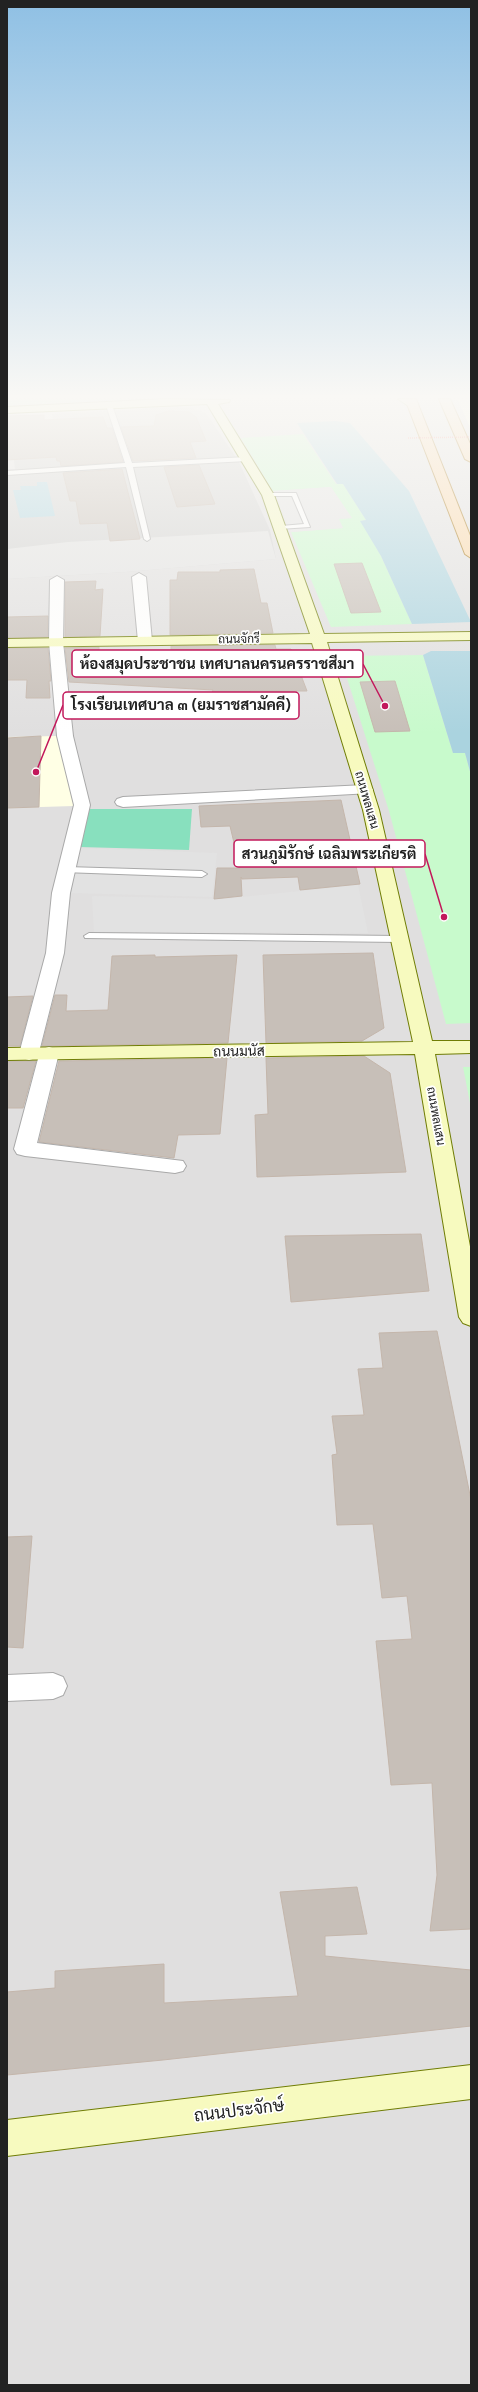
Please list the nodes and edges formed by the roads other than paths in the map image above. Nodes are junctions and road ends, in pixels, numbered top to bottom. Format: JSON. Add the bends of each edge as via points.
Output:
{"nodes":[{"id":1,"x":140,"y":511,"type":"edge"},
{"id":2,"x":274,"y":511,"type":"edge"},
{"id":3,"x":301,"y":511,"type":"edge"},
{"id":4,"x":454,"y":511,"type":"edge"},
{"id":5,"x":281,"y":528,"type":"junction"},
{"id":6,"x":147,"y":539,"type":"dead end"},
{"id":7,"x":471,"y":554,"type":"edge"},
{"id":8,"x":139,"y":577,"type":"dead end"},
{"id":9,"x":56,"y":580,"type":"dead end"},
{"id":10,"x":471,"y":636,"type":"edge"},
{"id":11,"x":318,"y":637,"type":"junction"},
{"id":12,"x":145,"y":641,"type":"junction"},
{"id":13,"x":56,"y":642,"type":"junction"},
{"id":14,"x":7,"y":643,"type":"edge"},
{"id":15,"x":365,"y":790,"type":"junction"},
{"id":16,"x":123,"y":802,"type":"dead end"},
{"id":17,"x":66,"y":870,"type":"junction"},
{"id":18,"x":202,"y":874,"type":"dead end"},
{"id":19,"x":89,"y":936,"type":"dead end"},
{"id":20,"x":400,"y":939,"type":"junction"},
{"id":21,"x":424,"y":1048,"type":"junction"},
{"id":22,"x":471,"y":1048,"type":"edge"},
{"id":23,"x":7,"y":1054,"type":"edge"},
{"id":24,"x":39,"y":1054,"type":"junction"},
{"id":25,"x":175,"y":1166,"type":"dead end"},
{"id":26,"x":471,"y":1317,"type":"edge"},
{"id":27,"x":53,"y":1686,"type":"dead end"},
{"id":28,"x":7,"y":1688,"type":"edge"},
{"id":29,"x":471,"y":2082,"type":"edge"},
{"id":30,"x":7,"y":2138,"type":"edge"}],
"edges":[{"from":1,"to":6,"type":"lane"},
{"from":2,"to":5,"type":"street","name":"ถนนพลแสน"},
{"from":3,"to":5,"type":"lane","via":[[308,526]]},
{"from":4,"to":7,"type":"main road"},
{"from":5,"to":11,"type":"street","name":"ถนนพลแสน"},
{"from":8,"to":12,"type":"street"},
{"from":9,"to":13,"type":"street"},
{"from":10,"to":11,"type":"street","name":"ถนนจักรี"},
{"from":11,"to":12,"type":"street","name":"ถนนจักรี"},
{"from":11,"to":15,"type":"street","name":"ถนนพลแสน"},
{"from":12,"to":13,"type":"street","name":"ถนนจักรี"},
{"from":13,"to":14,"type":"street","name":"ถนนจักรี"},
{"from":13,"to":17,"type":"street","via":[[65,736],[82,806]]},
{"from":15,"to":16,"type":"street"},
{"from":15,"to":20,"type":"street","name":"ถนนพลแสน","via":[[372,810]]},
{"from":17,"to":18,"type":"lane"},
{"from":17,"to":24,"type":"street"},
{"from":19,"to":20,"type":"lane"},
{"from":20,"to":21,"type":"street","name":"ถนนพลแสน"},
{"from":21,"to":22,"type":"street","name":"ถนนมนัส"},
{"from":21,"to":24,"type":"street","name":"ถนนมนัส"},
{"from":21,"to":26,"type":"street","name":"ถนนพลแสน"},
{"from":23,"to":24,"type":"street","name":"ถนนมนัส"},
{"from":24,"to":25,"type":"street","via":[[25,1149]]},
{"from":27,"to":28,"type":"street"},
{"from":29,"to":30,"type":"street","name":"ถนนประจักษ์"}]}
